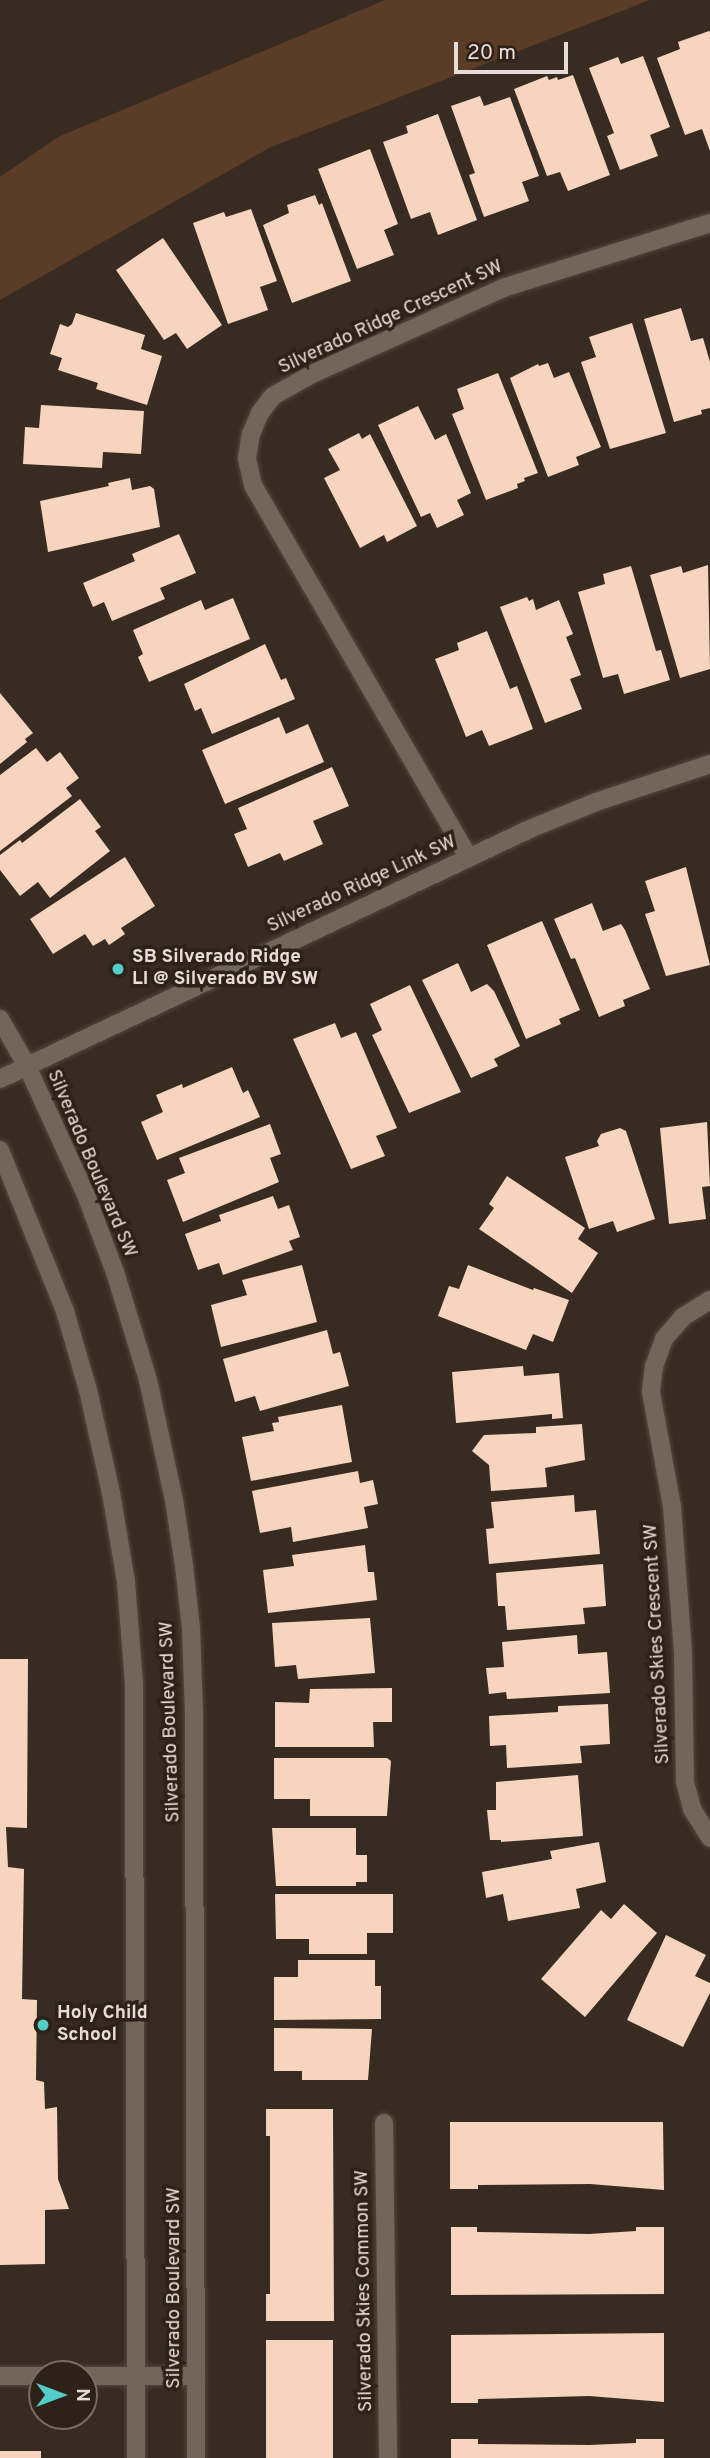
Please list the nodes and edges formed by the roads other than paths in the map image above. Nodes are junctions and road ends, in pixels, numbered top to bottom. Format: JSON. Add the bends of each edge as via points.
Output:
{"nodes":[{"id":1,"x":710,"y":223,"type":"edge"},
{"id":2,"x":710,"y":764,"type":"edge"},
{"id":3,"x":469,"y":858,"type":"junction"},
{"id":4,"x":0,"y":1019,"type":"edge"},
{"id":5,"x":27,"y":1066,"type":"junction"},
{"id":6,"x":0,"y":1079,"type":"edge"},
{"id":7,"x":0,"y":1150,"type":"edge"},
{"id":8,"x":710,"y":1300,"type":"edge"},
{"id":9,"x":710,"y":1838,"type":"edge"},
{"id":10,"x":384,"y":2123,"type":"dead end"},
{"id":11,"x":0,"y":2376,"type":"edge"},
{"id":12,"x":28,"y":2376,"type":"edge"},
{"id":13,"x":98,"y":2376,"type":"edge"},
{"id":14,"x":135,"y":2376,"type":"junction"},
{"id":15,"x":196,"y":2376,"type":"junction"},
{"id":16,"x":136,"y":2458,"type":"edge"},
{"id":17,"x":196,"y":2458,"type":"edge"},
{"id":18,"x":388,"y":2458,"type":"edge"}],
"edges":[{"from":1,"to":3,"type":"street","name":"Silverado Ridge Crescent SW","via":[[503,288],[314,373],[273,396],[251,434],[247,458],[253,485]]},
{"from":2,"to":3,"type":"street","name":"Silverado Ridge Link SW","via":[[596,802]]},
{"from":3,"to":5,"type":"street","name":"Silverado Ridge Link SW"},
{"from":4,"to":5,"type":"street","name":"Silverado Boulevard SW"},
{"from":5,"to":6,"type":"street","name":"Silverado Ridge Link SW"},
{"from":5,"to":15,"type":"street","name":"Silverado Boulevard SW","via":[[86,1195],[115,1272],[148,1380],[184,1565],[194,1713]]},
{"from":7,"to":14,"type":"street","name":"Silverado Boulevard SW","via":[[73,1337],[111,1493],[126,1582],[134,1697]]},
{"from":8,"to":9,"type":"street","name":"Silverado Skies Crescent SW","via":[[683,1317],[664,1339],[651,1392],[672,1506],[683,1654],[685,1783],[692,1810]]},
{"from":10,"to":18,"type":"street","name":"Silverado Skies Common SW"},
{"from":11,"to":12,"type":"street"},
{"from":13,"to":14,"type":"street"},
{"from":14,"to":15,"type":"street"},
{"from":14,"to":16,"type":"street","name":"Silverado Boulevard SW"},
{"from":15,"to":17,"type":"street","name":"Silverado Boulevard SW"}]}
